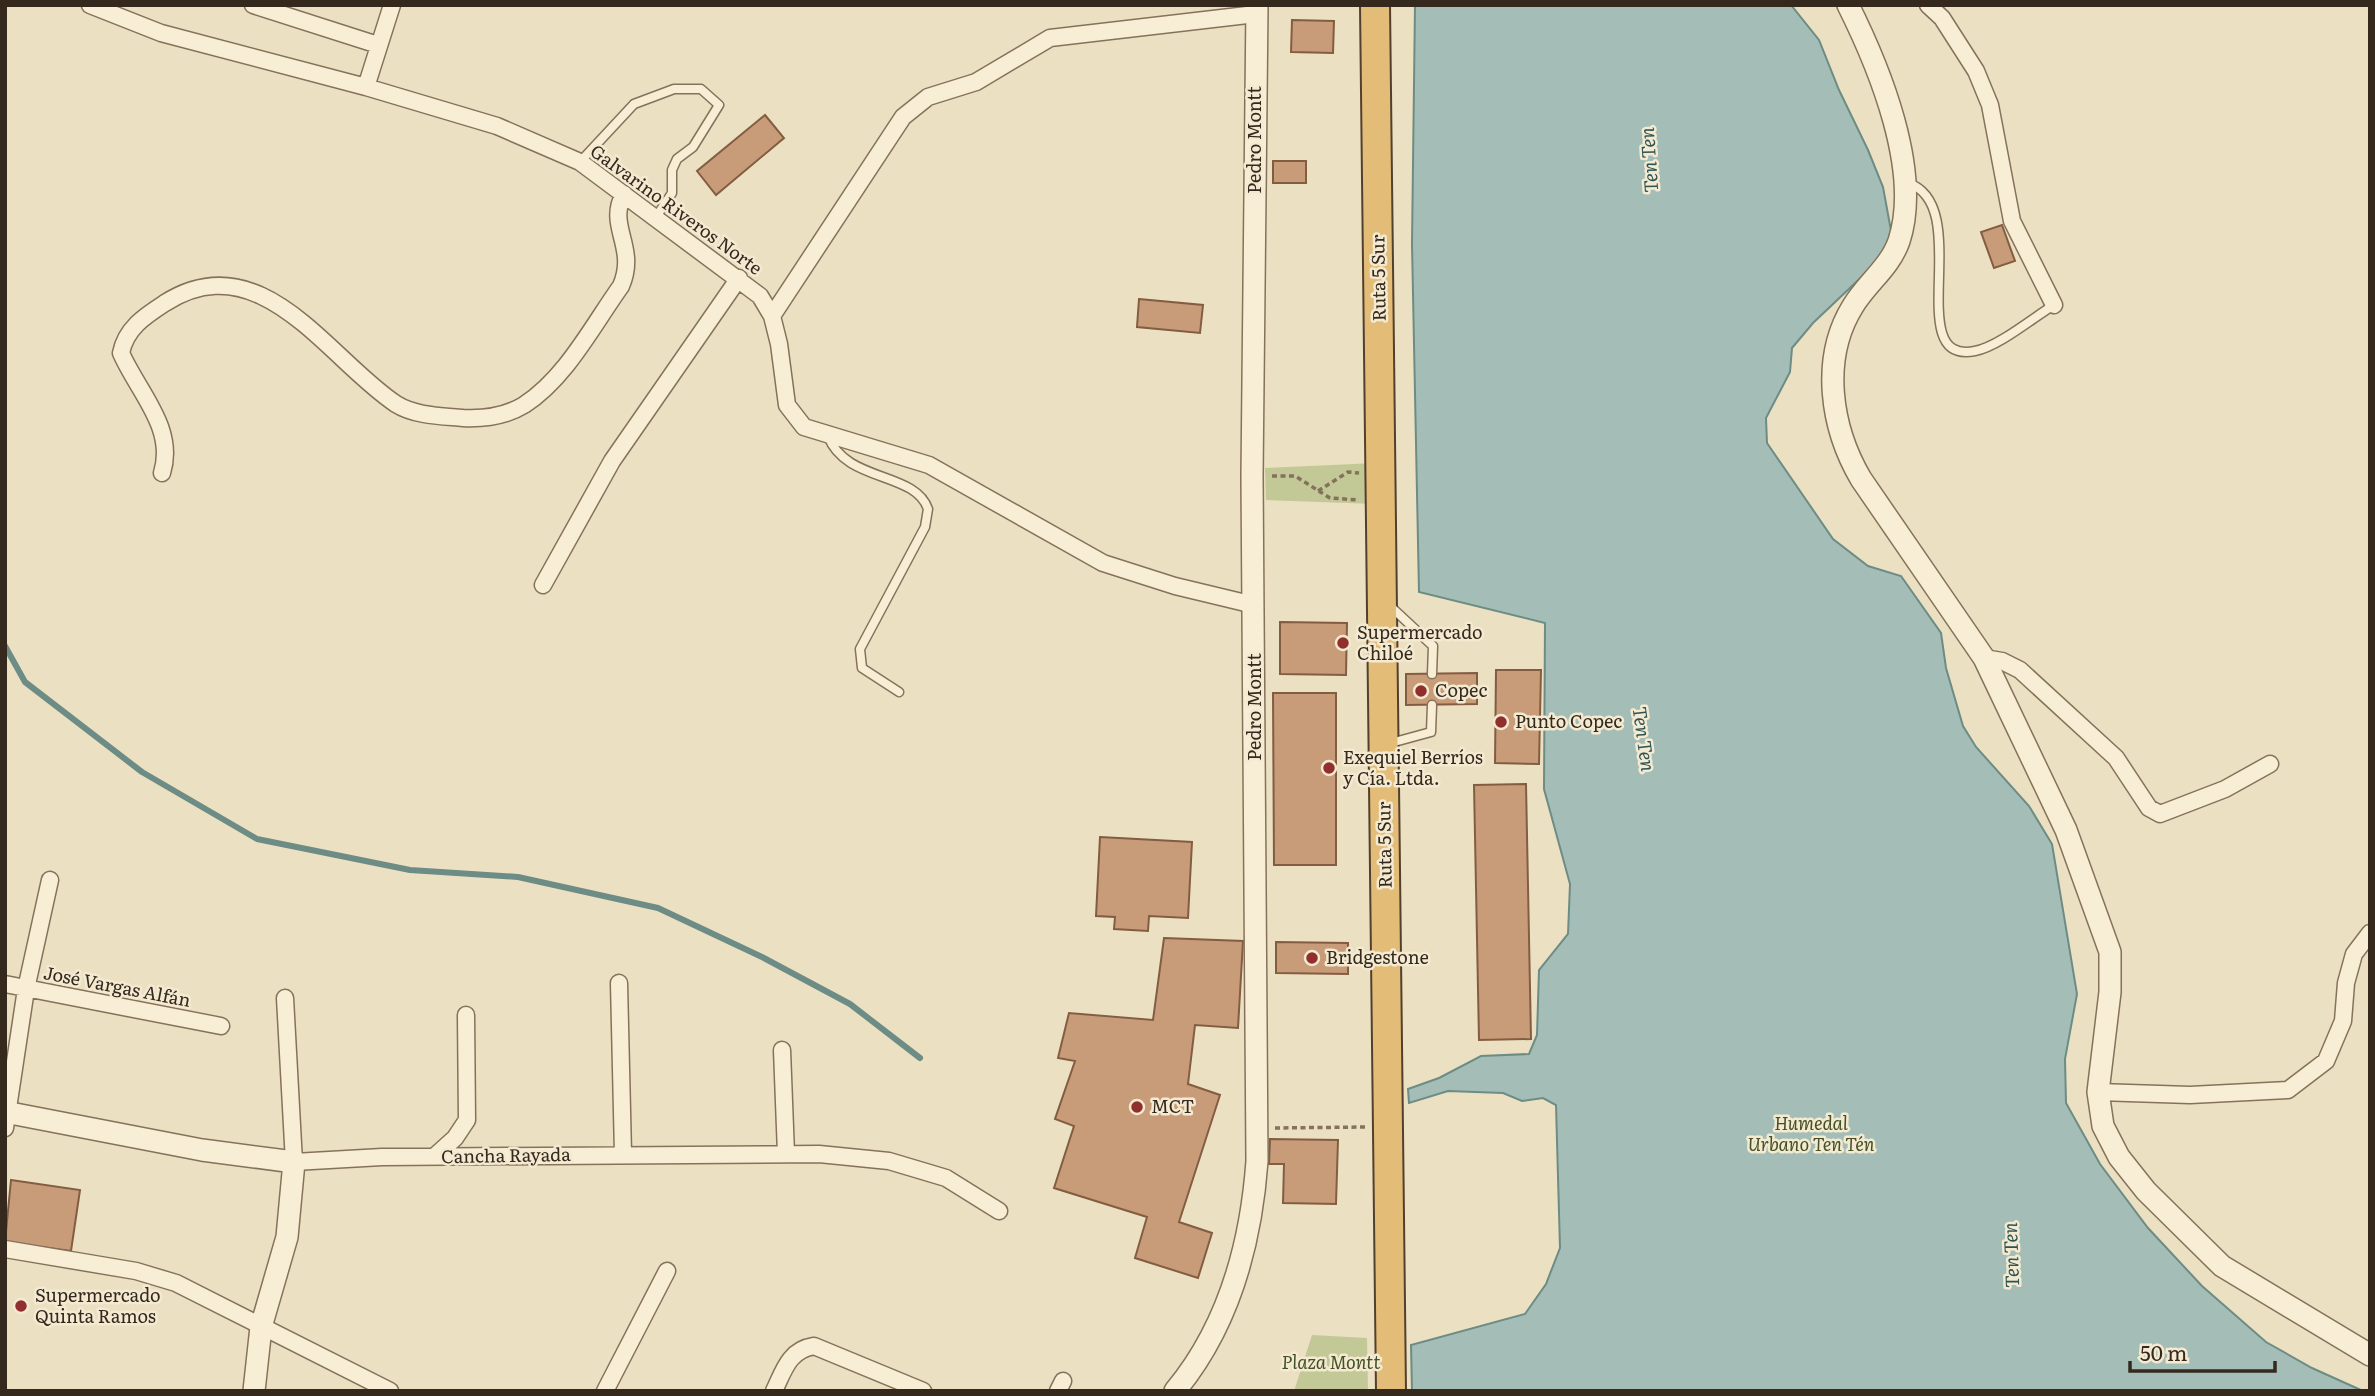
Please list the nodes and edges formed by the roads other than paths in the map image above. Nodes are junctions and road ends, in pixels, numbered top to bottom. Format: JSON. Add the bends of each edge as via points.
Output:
{"nodes":[{"id":1,"x":90,"y":5,"type":"edge"},
{"id":2,"x":253,"y":5,"type":"edge"},
{"id":3,"x":392,"y":5,"type":"edge"},
{"id":4,"x":1375,"y":5,"type":"edge"},
{"id":5,"x":1848,"y":5,"type":"edge"},
{"id":6,"x":1928,"y":5,"type":"edge"},
{"id":7,"x":1256,"y":9,"type":"edge"},
{"id":8,"x":378,"y":45,"type":"junction"},
{"id":9,"x":366,"y":88,"type":"junction"},
{"id":10,"x":580,"y":162,"type":"junction"},
{"id":11,"x":1905,"y":182,"type":"junction"},
{"id":12,"x":624,"y":194,"type":"junction"},
{"id":13,"x":656,"y":217,"type":"junction"},
{"id":14,"x":739,"y":278,"type":"junction"},
{"id":15,"x":2054,"y":304,"type":"joint"},
{"id":16,"x":772,"y":316,"type":"junction"},
{"id":17,"x":828,"y":436,"type":"junction"},
{"id":18,"x":162,"y":473,"type":"dead end"},
{"id":19,"x":543,"y":585,"type":"dead end"},
{"id":20,"x":1383,"y":599,"type":"junction"},
{"id":21,"x":1254,"y":606,"type":"junction"},
{"id":22,"x":1984,"y":658,"type":"junction"},
{"id":23,"x":1432,"y":674,"type":"dead end"},
{"id":24,"x":899,"y":692,"type":"dead end"},
{"id":25,"x":1432,"y":705,"type":"dead end"},
{"id":26,"x":1384,"y":745,"type":"junction"},
{"id":27,"x":2270,"y":764,"type":"dead end"},
{"id":28,"x":50,"y":880,"type":"dead end"},
{"id":29,"x":2370,"y":933,"type":"edge"},
{"id":30,"x":619,"y":983,"type":"dead end"},
{"id":31,"x":5,"y":984,"type":"edge"},
{"id":32,"x":26,"y":989,"type":"junction"},
{"id":33,"x":285,"y":998,"type":"dead end"},
{"id":34,"x":466,"y":1015,"type":"dead end"},
{"id":35,"x":221,"y":1026,"type":"dead end"},
{"id":36,"x":782,"y":1050,"type":"dead end"},
{"id":37,"x":2098,"y":1092,"type":"junction"},
{"id":38,"x":6,"y":1118,"type":"edge"},
{"id":39,"x":623,"y":1154,"type":"junction"},
{"id":40,"x":786,"y":1154,"type":"junction"},
{"id":41,"x":435,"y":1156,"type":"junction"},
{"id":42,"x":294,"y":1162,"type":"junction"},
{"id":43,"x":999,"y":1211,"type":"dead end"},
{"id":44,"x":5,"y":1249,"type":"edge"},
{"id":45,"x":667,"y":1271,"type":"dead end"},
{"id":46,"x":261,"y":1327,"type":"junction"},
{"id":47,"x":2370,"y":1355,"type":"edge"},
{"id":48,"x":254,"y":1391,"type":"edge"},
{"id":49,"x":390,"y":1391,"type":"edge"},
{"id":50,"x":605,"y":1391,"type":"edge"},
{"id":51,"x":774,"y":1391,"type":"edge"},
{"id":52,"x":923,"y":1391,"type":"edge"},
{"id":53,"x":1175,"y":1391,"type":"edge"},
{"id":54,"x":1391,"y":1391,"type":"edge"}],
"edges":[{"from":1,"to":9,"type":"street","name":"Galvarino Riveros Norte","via":[[161,33]]},
{"from":2,"to":8,"type":"street"},
{"from":3,"to":8,"type":"street"},
{"from":4,"to":20,"type":"highway","name":"Ruta 5 Sur"},
{"from":5,"to":11,"type":"street","via":[[1882,85]]},
{"from":6,"to":15,"type":"street","via":[[1942,18],[1981,83],[1990,105],[2012,221]]},
{"from":7,"to":16,"type":"street","via":[[1050,38],[976,82],[928,97],[903,117]]},
{"from":7,"to":21,"type":"street","name":"Pedro Montt"},
{"from":8,"to":9,"type":"street"},
{"from":9,"to":10,"type":"street","name":"Galvarino Riveros Norte","via":[[497,126]]},
{"from":10,"to":12,"type":"street","name":"Galvarino Riveros Norte"},
{"from":10,"to":13,"type":"lane","via":[[634,104],[674,89],[701,89],[719,105],[693,147],[677,159],[672,193]]},
{"from":11,"to":15,"type":"lane","via":[[1924,193],[1939,230],[1939,330],[1947,343],[1960,351],[1983,349]]},
{"from":11,"to":22,"type":"street","via":[[1899,240],[1853,305],[1838,342],[1833,382],[1837,422],[1861,479]]},
{"from":12,"to":13,"type":"street","name":"Galvarino Riveros Norte"},
{"from":12,"to":18,"type":"street","via":[[617,211],[627,251],[621,286],[545,388],[506,414],[447,417],[397,405],[327,341],[279,305],[241,289],[212,285],[170,300],[131,328],[121,353],[163,431],[166,454]]},
{"from":13,"to":14,"type":"street","name":"Galvarino Riveros Norte"},
{"from":14,"to":16,"type":"street","name":"Galvarino Riveros Norte","via":[[760,296]]},
{"from":14,"to":19,"type":"street","via":[[611,461]]},
{"from":16,"to":17,"type":"street","name":"Galvarino Riveros Norte","via":[[787,405],[804,428]]},
{"from":17,"to":21,"type":"street","name":"Galvarino Riveros Norte","via":[[929,465],[1103,563]]},
{"from":17,"to":24,"type":"lane","via":[[841,458],[917,493],[928,509],[925,527],[860,649],[862,668]]},
{"from":20,"to":23,"type":"lane","via":[[1433,646]]},
{"from":20,"to":26,"type":"highway","name":"Ruta 5 Sur"},
{"from":21,"to":53,"type":"street","name":"Pedro Montt","via":[[1255,1194],[1236,1277],[1210,1340]]},
{"from":22,"to":27,"type":"street","via":[[2020,670],[2116,758],[2149,808],[2160,814],[2225,789]]},
{"from":22,"to":37,"type":"street","via":[[2066,830],[2110,952]]},
{"from":25,"to":26,"type":"lane","via":[[1431,732]]},
{"from":26,"to":54,"type":"highway","name":"Ruta 5 Sur"},
{"from":28,"to":32,"type":"street"},
{"from":29,"to":37,"type":"street","via":[[2354,954],[2343,1021],[2326,1061],[2288,1090],[2190,1095]]},
{"from":30,"to":39,"type":"street"},
{"from":31,"to":32,"type":"street","name":"José Vargas Alfán"},
{"from":32,"to":35,"type":"street","name":"José Vargas Alfán"},
{"from":32,"to":38,"type":"street"},
{"from":33,"to":42,"type":"street"},
{"from":34,"to":41,"type":"street","via":[[467,1121]]},
{"from":36,"to":40,"type":"street"},
{"from":37,"to":47,"type":"street","via":[[2103,1126],[2119,1157],[2146,1191],[2222,1266]]},
{"from":38,"to":42,"type":"street","name":"Cancha Rayada"},
{"from":39,"to":40,"type":"street","name":"Cancha Rayada"},
{"from":39,"to":41,"type":"street","name":"Cancha Rayada"},
{"from":40,"to":43,"type":"street","name":"Cancha Rayada","via":[[889,1161],[946,1178]]},
{"from":41,"to":42,"type":"street","name":"Cancha Rayada"},
{"from":42,"to":46,"type":"street","via":[[287,1237]]},
{"from":44,"to":46,"type":"street","via":[[136,1271],[176,1283]]},
{"from":45,"to":50,"type":"street"},
{"from":46,"to":48,"type":"street"},
{"from":46,"to":49,"type":"street"},
{"from":51,"to":52,"type":"street","via":[[790,1358],[799,1348],[814,1346]]}]}
